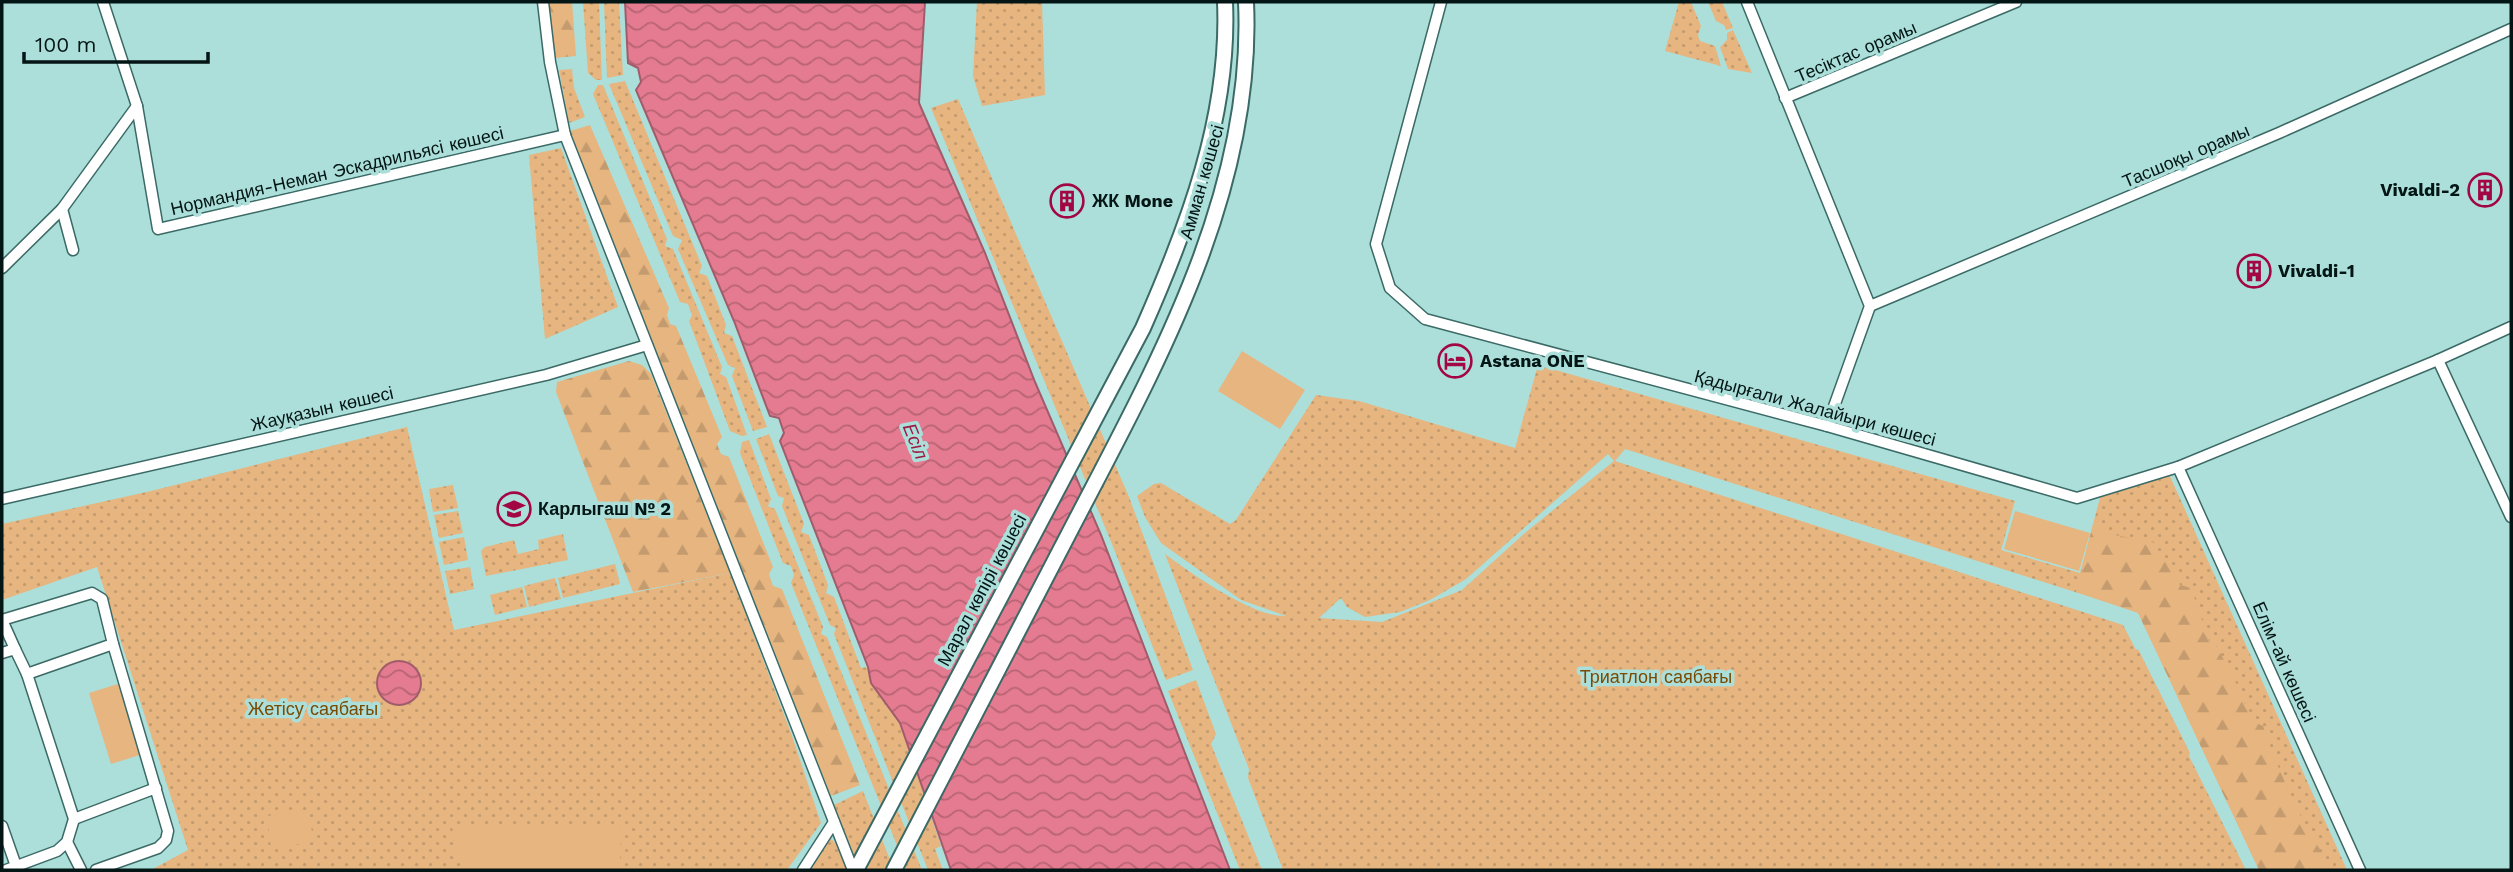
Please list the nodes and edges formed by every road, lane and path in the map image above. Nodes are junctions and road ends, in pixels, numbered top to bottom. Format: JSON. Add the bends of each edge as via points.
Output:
{"nodes":[{"id":1,"x":103,"y":2,"type":"edge"},
{"id":2,"x":543,"y":2,"type":"edge"},
{"id":3,"x":1225,"y":2,"type":"edge"},
{"id":4,"x":1247,"y":2,"type":"edge"},
{"id":5,"x":1441,"y":2,"type":"edge"},
{"id":6,"x":1748,"y":2,"type":"edge"},
{"id":7,"x":2016,"y":2,"type":"edge"},
{"id":8,"x":2511,"y":29,"type":"edge"},
{"id":9,"x":1785,"y":98,"type":"junction"},
{"id":10,"x":137,"y":106,"type":"junction"},
{"id":11,"x":565,"y":135,"type":"junction"},
{"id":12,"x":61,"y":209,"type":"junction"},
{"id":13,"x":72,"y":250,"type":"dead end"},
{"id":14,"x":2,"y":268,"type":"edge"},
{"id":15,"x":1870,"y":306,"type":"junction"},
{"id":16,"x":2511,"y":327,"type":"edge"},
{"id":17,"x":1143,"y":328,"type":"joint"},
{"id":18,"x":648,"y":345,"type":"junction"},
{"id":19,"x":2438,"y":360,"type":"junction"},
{"id":20,"x":1827,"y":426,"type":"junction"},
{"id":21,"x":2178,"y":467,"type":"junction"},
{"id":22,"x":2,"y":499,"type":"edge"},
{"id":23,"x":2511,"y":517,"type":"edge"},
{"id":24,"x":2,"y":620,"type":"edge"},
{"id":25,"x":113,"y":644,"type":"junction"},
{"id":26,"x":15,"y":649,"type":"junction"},
{"id":27,"x":2,"y":653,"type":"edge"},
{"id":28,"x":27,"y":674,"type":"junction"},
{"id":29,"x":156,"y":788,"type":"junction"},
{"id":30,"x":74,"y":819,"type":"junction"},
{"id":31,"x":834,"y":822,"type":"junction"},
{"id":32,"x":2,"y":826,"type":"edge"},
{"id":33,"x":67,"y":842,"type":"junction"},
{"id":34,"x":30,"y":866,"type":"edge"},
{"id":35,"x":11,"y":868,"type":"edge"},
{"id":36,"x":81,"y":870,"type":"edge"},
{"id":37,"x":96,"y":870,"type":"edge"},
{"id":38,"x":803,"y":870,"type":"edge"},
{"id":39,"x":854,"y":870,"type":"edge"},
{"id":40,"x":894,"y":870,"type":"edge"},
{"id":41,"x":2360,"y":870,"type":"edge"}],
"edges":[{"from":1,"to":10,"type":"street"},
{"from":2,"to":11,"type":"street"},
{"from":3,"to":17,"type":"main road","name":"Амман көшесі","via":[[1220,92],[1206,156],[1187,223]]},
{"from":4,"to":40,"type":"main road","name":"Амман көшесі","via":[[1247,63],[1239,122],[1212,225],[1156,365]]},
{"from":5,"to":20,"type":"street","name":"Қадырғали Жалайыри көшесі","via":[[1376,244],[1390,288],[1425,319]]},
{"from":6,"to":9,"type":"street"},
{"from":7,"to":9,"type":"street","name":"Тесіктас орамы"},
{"from":8,"to":15,"type":"street","name":"Тасшоқы орамы"},
{"from":9,"to":15,"type":"street"},
{"from":10,"to":11,"type":"street","name":"Нормандия-Неман Эскадрильясі көшесі","via":[[158,229]]},
{"from":10,"to":12,"type":"street"},
{"from":11,"to":18,"type":"street"},
{"from":12,"to":13,"type":"street"},
{"from":12,"to":14,"type":"street"},
{"from":15,"to":20,"type":"street"},
{"from":16,"to":19,"type":"street","name":"Қадырғали Жалайыри көшесі"},
{"from":17,"to":39,"type":"main road","name":"Марал көпірі көшесі"},
{"from":18,"to":22,"type":"street","name":"Жауқазын көшесі","via":[[546,375]]},
{"from":18,"to":31,"type":"street"},
{"from":19,"to":21,"type":"street","name":"Қадырғали Жалайыри көшесі"},
{"from":19,"to":23,"type":"street"},
{"from":20,"to":21,"type":"street","name":"Қадырғали Жалайыри көшесі","via":[[2077,498]]},
{"from":21,"to":41,"type":"street","name":"Елім-ай көшесі"},
{"from":24,"to":25,"type":"street","via":[[92,593],[102,599]]},
{"from":24,"to":26,"type":"street"},
{"from":25,"to":28,"type":"street"},
{"from":25,"to":29,"type":"street"},
{"from":26,"to":27,"type":"street"},
{"from":26,"to":28,"type":"street"},
{"from":28,"to":30,"type":"street"},
{"from":29,"to":30,"type":"street"},
{"from":29,"to":37,"type":"street","via":[[168,831],[166,840],[158,848]]},
{"from":30,"to":33,"type":"street"},
{"from":31,"to":38,"type":"street"},
{"from":31,"to":39,"type":"street"},
{"from":32,"to":35,"type":"street"},
{"from":33,"to":34,"type":"street"},
{"from":33,"to":36,"type":"street"},
{"from":34,"to":35,"type":"street"}]}
